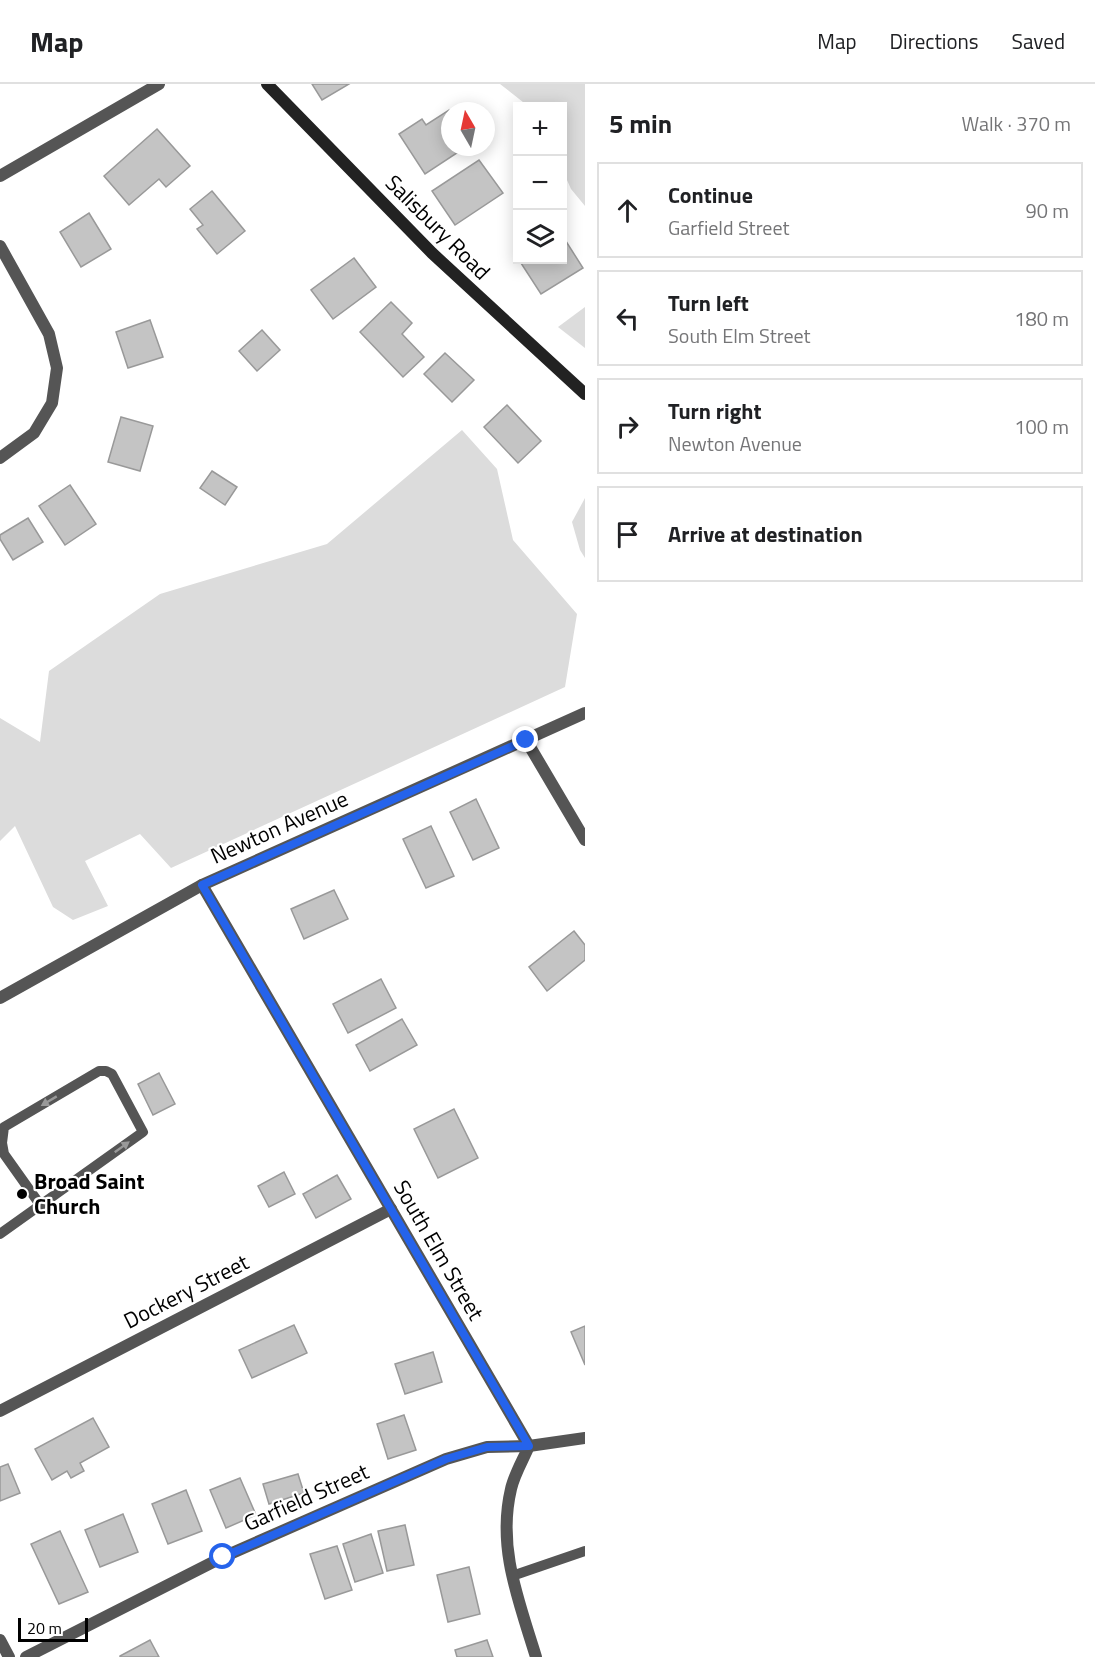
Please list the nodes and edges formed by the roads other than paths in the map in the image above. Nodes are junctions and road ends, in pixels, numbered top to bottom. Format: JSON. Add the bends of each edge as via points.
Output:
{"nodes":[{"id":1,"x":159,"y":84,"type":"edge"},
{"id":2,"x":267,"y":84,"type":"edge"},
{"id":3,"x":0,"y":177,"type":"edge"},
{"id":4,"x":0,"y":246,"type":"edge"},
{"id":5,"x":585,"y":394,"type":"edge"},
{"id":6,"x":0,"y":458,"type":"edge"},
{"id":7,"x":585,"y":713,"type":"edge"},
{"id":8,"x":526,"y":740,"type":"junction"},
{"id":9,"x":585,"y":840,"type":"edge"},
{"id":10,"x":202,"y":885,"type":"junction"},
{"id":11,"x":0,"y":998,"type":"edge"},
{"id":12,"x":1,"y":1143,"type":"edge"},
{"id":13,"x":41,"y":1206,"type":"junction"},
{"id":14,"x":391,"y":1209,"type":"junction"},
{"id":15,"x":0,"y":1234,"type":"edge"},
{"id":16,"x":0,"y":1411,"type":"edge"},
{"id":17,"x":585,"y":1438,"type":"edge"},
{"id":18,"x":529,"y":1446,"type":"junction"},
{"id":19,"x":585,"y":1551,"type":"edge"},
{"id":20,"x":512,"y":1576,"type":"junction"},
{"id":21,"x":0,"y":1640,"type":"edge"},
{"id":22,"x":9,"y":1657,"type":"edge"},
{"id":23,"x":26,"y":1657,"type":"edge"},
{"id":24,"x":536,"y":1657,"type":"edge"}],
"edges":[{"from":1,"to":3,"type":"street"},
{"from":2,"to":5,"type":"street","name":"Salisbury Road","via":[[432,253]]},
{"from":4,"to":6,"type":"street","via":[[49,334],[57,368],[52,403],[34,433]]},
{"from":7,"to":8,"type":"street","name":"Newton Avenue"},
{"from":8,"to":9,"type":"street"},
{"from":8,"to":10,"type":"street","name":"Newton Avenue"},
{"from":10,"to":11,"type":"street","name":"Newton Avenue"},
{"from":10,"to":14,"type":"street","name":"South Elm Street"},
{"from":12,"to":13,"type":"lane","via":[[4,1154]]},
{"from":13,"to":12,"type":"lane","one_way":true,"via":[[143,1132],[112,1074],[99,1071],[4,1128]]},
{"from":13,"to":15,"type":"lane"},
{"from":14,"to":16,"type":"street","name":"Dockery Street"},
{"from":14,"to":18,"type":"street","name":"South Elm Street"},
{"from":17,"to":18,"type":"street","name":"Garfield Street"},
{"from":18,"to":20,"type":"street","via":[[511,1487],[505,1532]]},
{"from":18,"to":23,"type":"street","name":"Garfield Street","via":[[487,1447],[446,1459],[223,1557]]},
{"from":19,"to":20,"type":"lane"},
{"from":20,"to":24,"type":"street"},
{"from":21,"to":22,"type":"street"}]}
